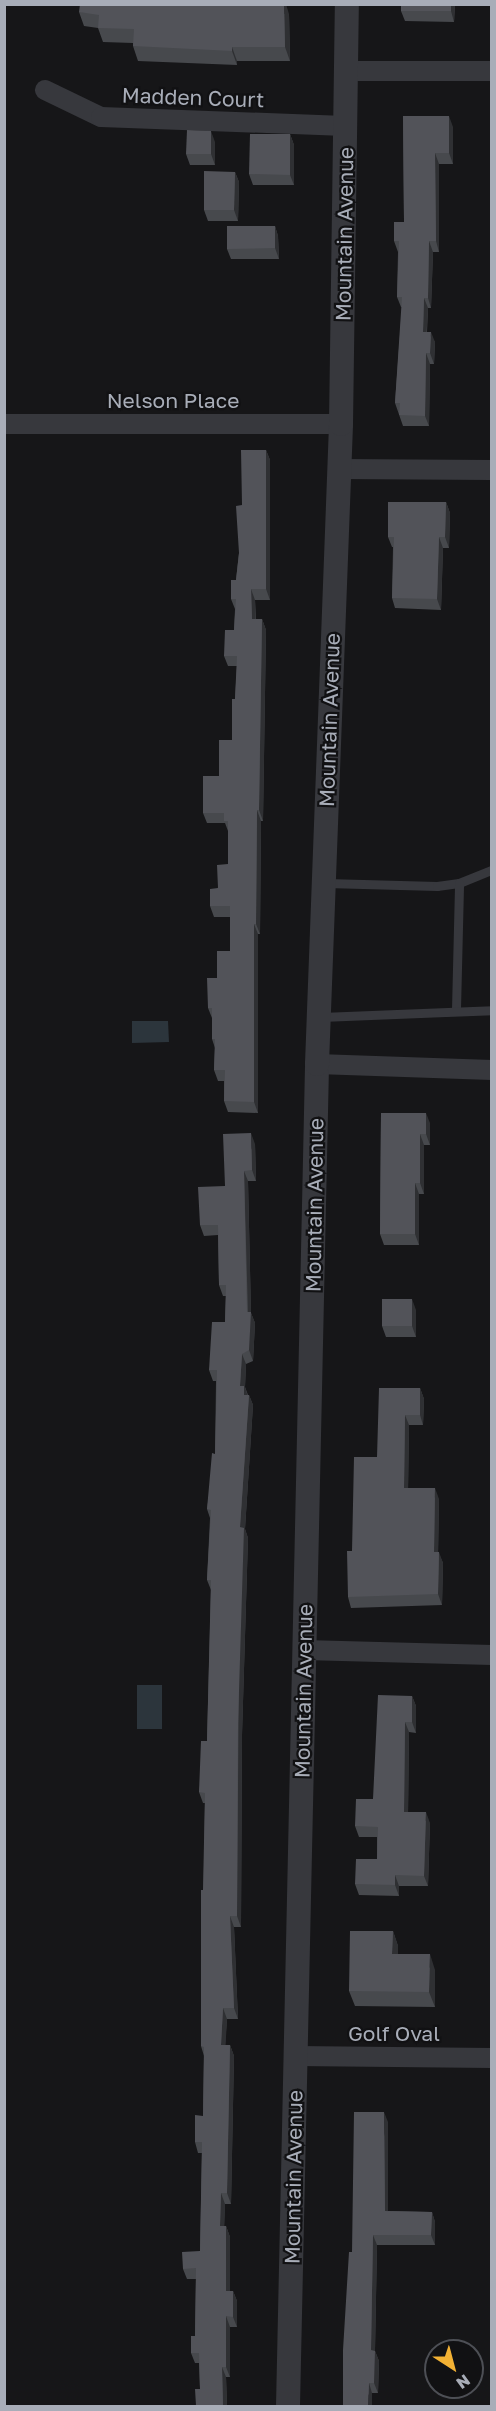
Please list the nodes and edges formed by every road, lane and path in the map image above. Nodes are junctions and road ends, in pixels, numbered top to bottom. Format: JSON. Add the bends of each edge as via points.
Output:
{"nodes":[{"id":1,"x":347,"y":4,"type":"edge"},
{"id":2,"x":346,"y":71,"type":"junction"},
{"id":3,"x":492,"y":71,"type":"edge"},
{"id":4,"x":45,"y":90,"type":"dead end"},
{"id":5,"x":345,"y":126,"type":"junction"},
{"id":6,"x":341,"y":424,"type":"junction"},
{"id":7,"x":5,"y":427,"type":"edge"},
{"id":8,"x":338,"y":469,"type":"junction"},
{"id":9,"x":492,"y":470,"type":"edge"},
{"id":10,"x":492,"y":870,"type":"edge"},
{"id":11,"x":323,"y":883,"type":"junction"},
{"id":12,"x":459,"y":883,"type":"junction"},
{"id":13,"x":456,"y":1010,"type":"junction"},
{"id":14,"x":492,"y":1010,"type":"edge"},
{"id":15,"x":318,"y":1017,"type":"junction"},
{"id":16,"x":317,"y":1064,"type":"junction"},
{"id":17,"x":492,"y":1070,"type":"edge"},
{"id":18,"x":304,"y":1650,"type":"junction"},
{"id":19,"x":492,"y":1655,"type":"edge"},
{"id":20,"x":295,"y":2056,"type":"junction"},
{"id":21,"x":492,"y":2058,"type":"edge"},
{"id":22,"x":288,"y":2406,"type":"edge"}],
"edges":[{"from":1,"to":2,"type":"street","name":"Mountain Avenue"},
{"from":2,"to":3,"type":"street"},
{"from":2,"to":5,"type":"street","name":"Mountain Avenue"},
{"from":4,"to":5,"type":"street","name":"Madden Court","via":[[100,117]]},
{"from":5,"to":6,"type":"street","name":"Mountain Avenue"},
{"from":6,"to":7,"type":"street","name":"Nelson Place"},
{"from":6,"to":8,"type":"street","name":"Mountain Avenue"},
{"from":8,"to":9,"type":"street"},
{"from":8,"to":11,"type":"street","name":"Mountain Avenue"},
{"from":10,"to":12,"type":"lane"},
{"from":11,"to":12,"type":"lane"},
{"from":11,"to":15,"type":"street","name":"Mountain Avenue"},
{"from":12,"to":13,"type":"lane"},
{"from":13,"to":14,"type":"lane"},
{"from":13,"to":15,"type":"lane"},
{"from":15,"to":16,"type":"street","name":"Mountain Avenue"},
{"from":16,"to":17,"type":"street"},
{"from":16,"to":18,"type":"street","name":"Mountain Avenue"},
{"from":18,"to":19,"type":"street"},
{"from":18,"to":20,"type":"street","name":"Mountain Avenue"},
{"from":20,"to":21,"type":"street","name":"Golf Oval"},
{"from":20,"to":22,"type":"street","name":"Mountain Avenue"}]}
